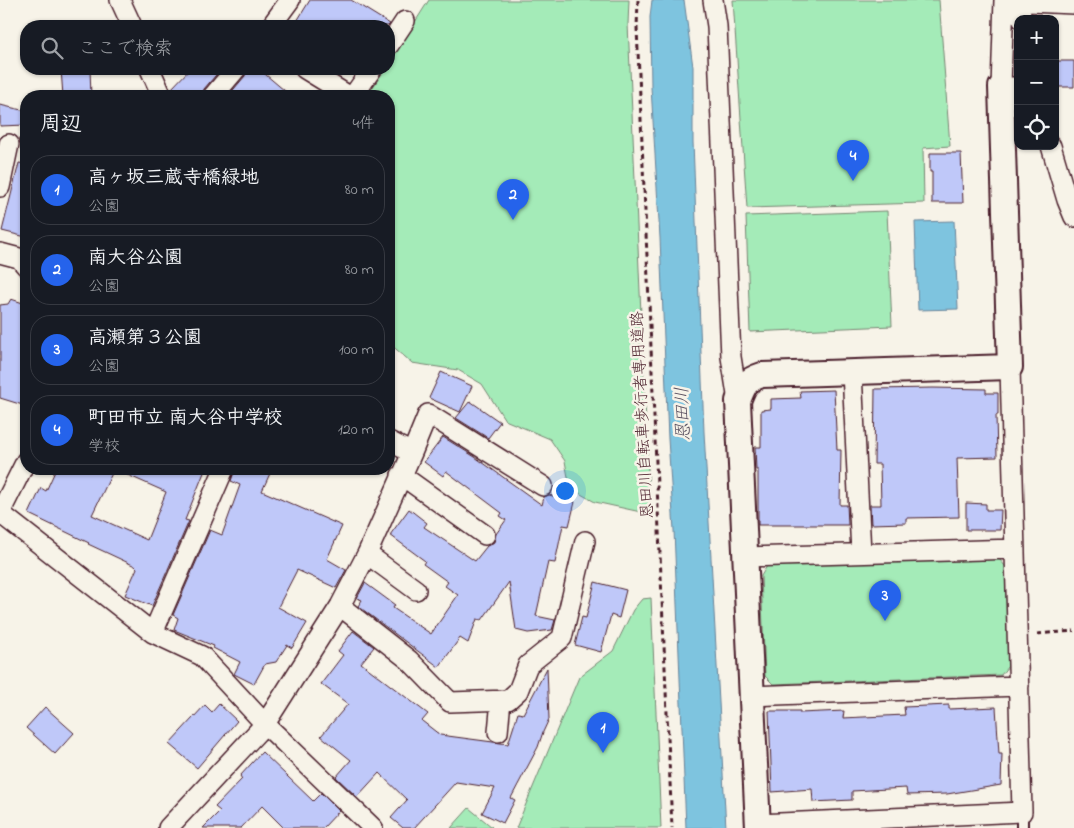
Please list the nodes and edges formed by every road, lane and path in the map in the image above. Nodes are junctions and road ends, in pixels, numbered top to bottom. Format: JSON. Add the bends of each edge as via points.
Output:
{"nodes":[{"id":1,"x":120,"y":0,"type":"edge"},
{"id":2,"x":290,"y":0,"type":"edge"},
{"id":3,"x":638,"y":0,"type":"edge"},
{"id":4,"x":713,"y":0,"type":"edge"},
{"id":5,"x":1013,"y":4,"type":"edge"},
{"id":6,"x":1074,"y":4,"type":"edge"},
{"id":7,"x":129,"y":20,"type":"edge"},
{"id":8,"x":275,"y":20,"type":"edge"},
{"id":9,"x":405,"y":21,"type":"dead end"},
{"id":10,"x":395,"y":36,"type":"edge"},
{"id":11,"x":153,"y":75,"type":"edge"},
{"id":12,"x":231,"y":75,"type":"edge"},
{"id":13,"x":314,"y":75,"type":"edge"},
{"id":14,"x":367,"y":75,"type":"edge"},
{"id":15,"x":1009,"y":87,"type":"edge"},
{"id":16,"x":159,"y":90,"type":"edge"},
{"id":17,"x":218,"y":90,"type":"edge"},
{"id":18,"x":341,"y":90,"type":"edge"},
{"id":19,"x":356,"y":90,"type":"edge"},
{"id":20,"x":9,"y":144,"type":"dead end"},
{"id":21,"x":1052,"y":150,"type":"edge"},
{"id":22,"x":0,"y":187,"type":"edge"},
{"id":23,"x":1072,"y":206,"type":"edge"},
{"id":24,"x":0,"y":253,"type":"edge"},
{"id":25,"x":20,"y":259,"type":"edge"},
{"id":26,"x":1010,"y":367,"type":"junction"},
{"id":27,"x":852,"y":372,"type":"junction"},
{"id":28,"x":738,"y":401,"type":"junction"},
{"id":29,"x":395,"y":444,"type":"edge"},
{"id":30,"x":412,"y":453,"type":"junction"},
{"id":31,"x":20,"y":473,"type":"edge"},
{"id":32,"x":221,"y":475,"type":"edge"},
{"id":33,"x":401,"y":475,"type":"junction"},
{"id":34,"x":544,"y":486,"type":"dead end"},
{"id":35,"x":0,"y":513,"type":"edge"},
{"id":36,"x":485,"y":535,"type":"dead end"},
{"id":37,"x":585,"y":541,"type":"dead end"},
{"id":38,"x":1015,"y":549,"type":"junction"},
{"id":39,"x":861,"y":553,"type":"junction"},
{"id":40,"x":367,"y":554,"type":"junction"},
{"id":41,"x":744,"y":557,"type":"junction"},
{"id":42,"x":416,"y":590,"type":"dead end"},
{"id":43,"x":340,"y":606,"type":"junction"},
{"id":44,"x":1074,"y":631,"type":"edge"},
{"id":45,"x":153,"y":633,"type":"junction"},
{"id":46,"x":1018,"y":636,"type":"junction"},
{"id":47,"x":1019,"y":686,"type":"junction"},
{"id":48,"x":752,"y":696,"type":"junction"},
{"id":49,"x":501,"y":700,"type":"junction"},
{"id":50,"x":265,"y":724,"type":"junction"},
{"id":51,"x":498,"y":732,"type":"dead end"},
{"id":52,"x":1022,"y":820,"type":"edge"},
{"id":53,"x":912,"y":823,"type":"edge"},
{"id":54,"x":359,"y":824,"type":"edge"},
{"id":55,"x":758,"y":826,"type":"edge"},
{"id":56,"x":168,"y":828,"type":"edge"},
{"id":57,"x":672,"y":828,"type":"edge"}],
"edges":[{"from":1,"to":7,"type":"street"},
{"from":2,"to":8,"type":"street"},
{"from":3,"to":57,"type":"path","name":"恩田川自転車歩行者専用道路"},
{"from":4,"to":28,"type":"street","via":[[717,26],[731,357]]},
{"from":5,"to":6,"type":"street"},
{"from":5,"to":15,"type":"street"},
{"from":9,"to":10,"type":"street"},
{"from":11,"to":16,"type":"street"},
{"from":12,"to":17,"type":"street"},
{"from":13,"to":18,"type":"street"},
{"from":14,"to":19,"type":"street"},
{"from":15,"to":26,"type":"street"},
{"from":20,"to":22,"type":"street"},
{"from":21,"to":23,"type":"street"},
{"from":24,"to":25,"type":"street"},
{"from":26,"to":27,"type":"street"},
{"from":26,"to":38,"type":"street"},
{"from":27,"to":28,"type":"street","via":[[750,378]]},
{"from":27,"to":39,"type":"street"},
{"from":28,"to":41,"type":"street"},
{"from":29,"to":30,"type":"street"},
{"from":30,"to":33,"type":"street"},
{"from":30,"to":34,"type":"street","via":[[428,414]]},
{"from":31,"to":35,"type":"street"},
{"from":32,"to":45,"type":"street"},
{"from":33,"to":36,"type":"street"},
{"from":33,"to":40,"type":"street"},
{"from":35,"to":45,"type":"street"},
{"from":37,"to":49,"type":"street","via":[[562,638],[528,665],[518,691],[508,700]]},
{"from":38,"to":39,"type":"street"},
{"from":38,"to":46,"type":"street"},
{"from":39,"to":41,"type":"street"},
{"from":40,"to":42,"type":"street"},
{"from":40,"to":43,"type":"street"},
{"from":41,"to":48,"type":"street"},
{"from":43,"to":49,"type":"street","via":[[409,660],[450,702]]},
{"from":43,"to":50,"type":"street"},
{"from":44,"to":46,"type":"path"},
{"from":45,"to":50,"type":"street","via":[[202,656]]},
{"from":46,"to":47,"type":"street"},
{"from":47,"to":48,"type":"street"},
{"from":47,"to":52,"type":"street"},
{"from":48,"to":55,"type":"street"},
{"from":49,"to":51,"type":"street"},
{"from":50,"to":54,"type":"street"},
{"from":50,"to":56,"type":"street"},
{"from":52,"to":53,"type":"street"},
{"from":53,"to":55,"type":"street"}]}
